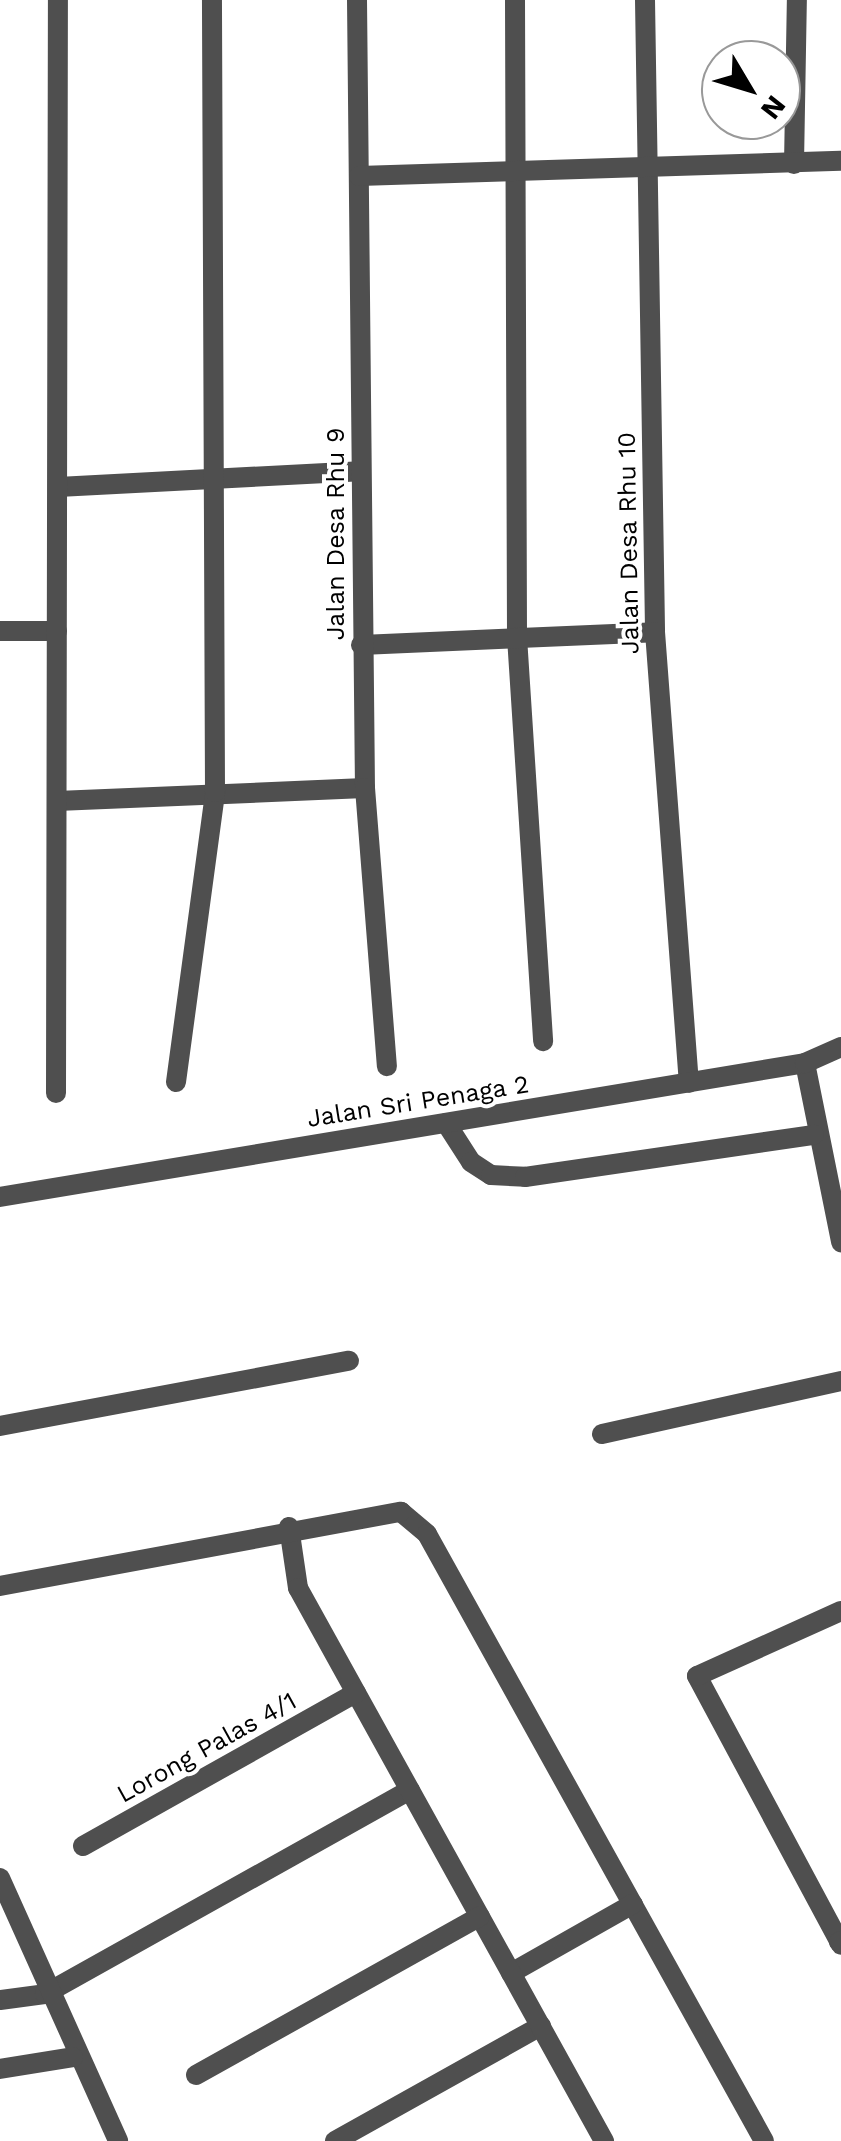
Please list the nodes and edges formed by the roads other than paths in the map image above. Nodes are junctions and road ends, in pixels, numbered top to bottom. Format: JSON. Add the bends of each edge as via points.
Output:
{"nodes":[{"id":1,"x":58,"y":0,"type":"edge"},
{"id":2,"x":212,"y":0,"type":"edge"},
{"id":3,"x":358,"y":0,"type":"edge"},
{"id":4,"x":515,"y":0,"type":"edge"},
{"id":5,"x":645,"y":0,"type":"edge"},
{"id":6,"x":797,"y":0,"type":"edge"},
{"id":7,"x":841,"y":161,"type":"edge"},
{"id":8,"x":794,"y":164,"type":"junction"},
{"id":9,"x":646,"y":167,"type":"junction"},
{"id":10,"x":509,"y":175,"type":"junction"},
{"id":11,"x":359,"y":176,"type":"junction"},
{"id":12,"x":360,"y":470,"type":"junction"},
{"id":13,"x":210,"y":479,"type":"junction"},
{"id":14,"x":58,"y":487,"type":"junction"},
{"id":15,"x":0,"y":631,"type":"edge"},
{"id":16,"x":57,"y":631,"type":"junction"},
{"id":17,"x":654,"y":632,"type":"junction"},
{"id":18,"x":517,"y":637,"type":"junction"},
{"id":19,"x":361,"y":644,"type":"junction"},
{"id":20,"x":365,"y":788,"type":"junction"},
{"id":21,"x":215,"y":792,"type":"junction"},
{"id":22,"x":57,"y":801,"type":"junction"},
{"id":23,"x":543,"y":1041,"type":"dead end"},
{"id":24,"x":841,"y":1047,"type":"edge"},
{"id":25,"x":804,"y":1063,"type":"junction"},
{"id":26,"x":386,"y":1066,"type":"dead end"},
{"id":27,"x":176,"y":1082,"type":"dead end"},
{"id":28,"x":689,"y":1083,"type":"junction"},
{"id":29,"x":56,"y":1093,"type":"dead end"},
{"id":30,"x":446,"y":1123,"type":"junction"},
{"id":31,"x":814,"y":1135,"type":"junction"},
{"id":32,"x":0,"y":1197,"type":"edge"},
{"id":33,"x":841,"y":1242,"type":"edge"},
{"id":34,"x":348,"y":1362,"type":"dead end"},
{"id":35,"x":841,"y":1381,"type":"edge"},
{"id":36,"x":0,"y":1426,"type":"edge"},
{"id":37,"x":602,"y":1434,"type":"dead end"},
{"id":38,"x":288,"y":1527,"type":"junction"},
{"id":39,"x":0,"y":1586,"type":"edge"},
{"id":40,"x":841,"y":1611,"type":"edge"},
{"id":41,"x":356,"y":1693,"type":"junction"},
{"id":42,"x":410,"y":1790,"type":"junction"},
{"id":43,"x":84,"y":1846,"type":"dead end"},
{"id":44,"x":0,"y":1878,"type":"edge"},
{"id":45,"x":634,"y":1904,"type":"junction"},
{"id":46,"x":480,"y":1916,"type":"junction"},
{"id":47,"x":840,"y":1943,"type":"edge"},
{"id":48,"x":511,"y":1973,"type":"junction"},
{"id":49,"x":45,"y":1994,"type":"junction"},
{"id":50,"x":0,"y":2000,"type":"edge"},
{"id":51,"x":540,"y":2026,"type":"junction"},
{"id":52,"x":73,"y":2057,"type":"junction"},
{"id":53,"x":0,"y":2069,"type":"edge"},
{"id":54,"x":196,"y":2075,"type":"dead end"},
{"id":55,"x":118,"y":2141,"type":"edge"},
{"id":56,"x":336,"y":2141,"type":"edge"},
{"id":57,"x":604,"y":2141,"type":"edge"},
{"id":58,"x":764,"y":2141,"type":"edge"}],
"edges":[{"from":1,"to":14,"type":"street"},
{"from":2,"to":13,"type":"street"},
{"from":3,"to":11,"type":"street","name":"Jalan Desa Rhu 9"},
{"from":4,"to":10,"type":"street"},
{"from":5,"to":9,"type":"street","name":"Jalan Desa Rhu 10"},
{"from":6,"to":8,"type":"street"},
{"from":7,"to":8,"type":"street"},
{"from":8,"to":9,"type":"street"},
{"from":9,"to":10,"type":"street"},
{"from":9,"to":17,"type":"street","name":"Jalan Desa Rhu 10"},
{"from":10,"to":11,"type":"street"},
{"from":10,"to":18,"type":"street"},
{"from":11,"to":12,"type":"street","name":"Jalan Desa Rhu 9"},
{"from":12,"to":13,"type":"street"},
{"from":12,"to":19,"type":"street","name":"Jalan Desa Rhu 9"},
{"from":13,"to":14,"type":"street"},
{"from":13,"to":21,"type":"street"},
{"from":14,"to":16,"type":"street"},
{"from":15,"to":16,"type":"street"},
{"from":16,"to":22,"type":"street"},
{"from":17,"to":18,"type":"street"},
{"from":17,"to":28,"type":"street","name":"Jalan Desa Rhu 10"},
{"from":18,"to":19,"type":"street"},
{"from":18,"to":23,"type":"street"},
{"from":19,"to":20,"type":"street","name":"Jalan Desa Rhu 9"},
{"from":20,"to":21,"type":"street"},
{"from":20,"to":26,"type":"street","name":"Jalan Desa Rhu 9"},
{"from":21,"to":22,"type":"street"},
{"from":21,"to":27,"type":"street"},
{"from":22,"to":29,"type":"street"},
{"from":24,"to":25,"type":"street","name":"Jalan Sri Penaga 2"},
{"from":25,"to":28,"type":"street","name":"Jalan Sri Penaga 2"},
{"from":25,"to":31,"type":"street"},
{"from":28,"to":30,"type":"street","name":"Jalan Sri Penaga 2"},
{"from":30,"to":31,"type":"street","via":[[472,1162],[491,1175],[525,1177]]},
{"from":30,"to":32,"type":"street","name":"Jalan Sri Penaga 2"},
{"from":31,"to":33,"type":"street"},
{"from":34,"to":36,"type":"street"},
{"from":35,"to":37,"type":"street"},
{"from":38,"to":39,"type":"street"},
{"from":38,"to":41,"type":"street","via":[[298,1588]]},
{"from":38,"to":45,"type":"street","via":[[401,1512],[427,1534]]},
{"from":40,"to":47,"type":"street","via":[[697,1676]]},
{"from":41,"to":42,"type":"street"},
{"from":41,"to":43,"type":"street","name":"Lorong Palas 4/1"},
{"from":42,"to":46,"type":"street"},
{"from":42,"to":49,"type":"street"},
{"from":44,"to":49,"type":"street"},
{"from":45,"to":48,"type":"street"},
{"from":45,"to":58,"type":"street"},
{"from":46,"to":48,"type":"street"},
{"from":46,"to":54,"type":"street"},
{"from":48,"to":51,"type":"street"},
{"from":49,"to":50,"type":"street"},
{"from":49,"to":52,"type":"street"},
{"from":51,"to":56,"type":"street"},
{"from":51,"to":57,"type":"street"},
{"from":52,"to":53,"type":"street"},
{"from":52,"to":55,"type":"street"}]}
